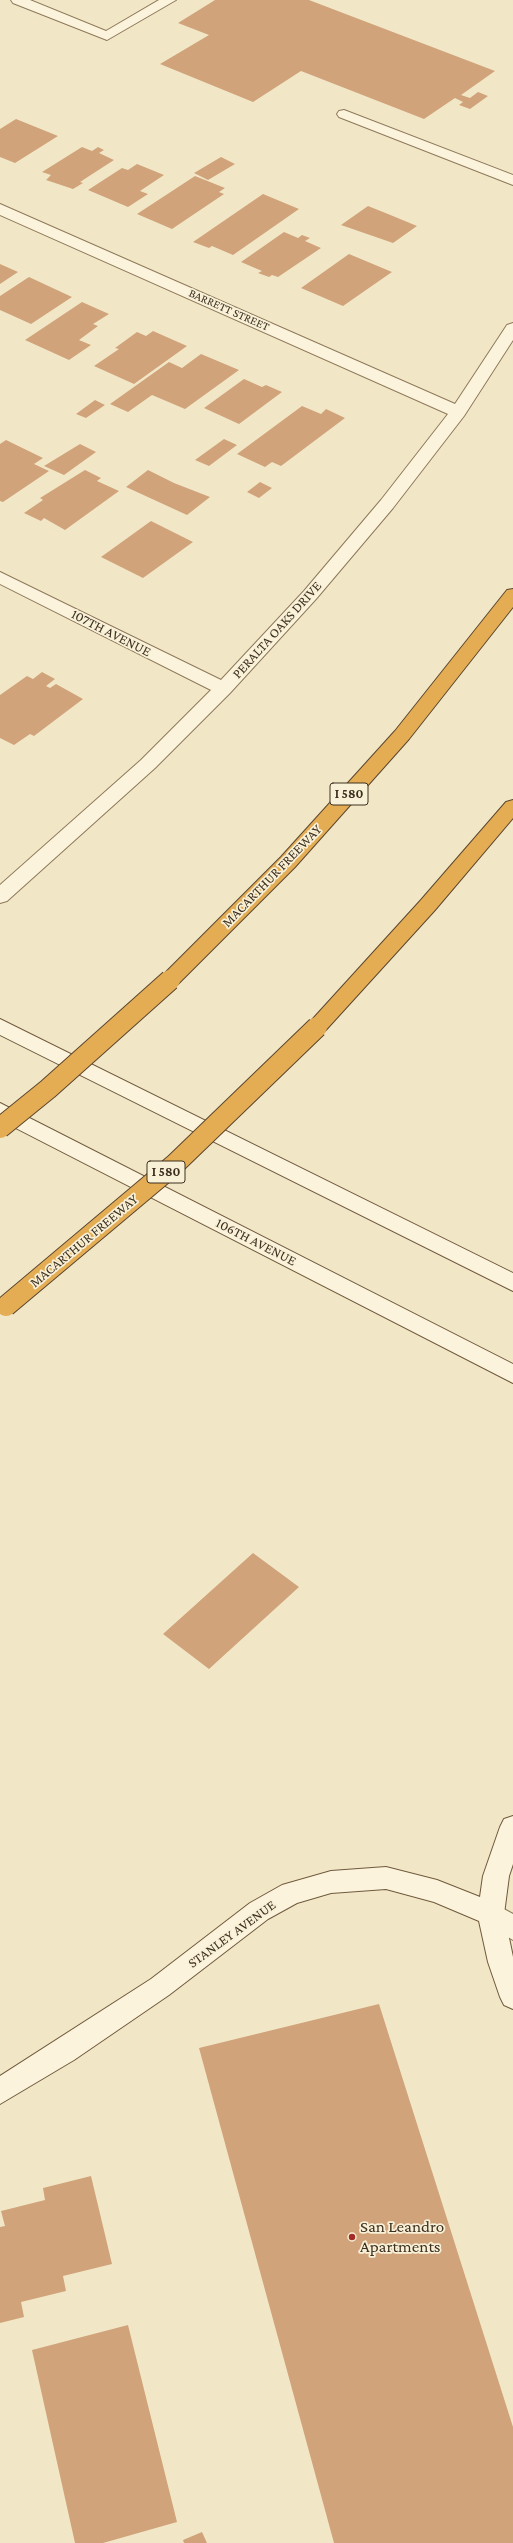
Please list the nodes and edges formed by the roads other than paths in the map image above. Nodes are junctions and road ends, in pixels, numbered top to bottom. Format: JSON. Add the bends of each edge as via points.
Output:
{"nodes":[{"id":1,"x":18,"y":0,"type":"edge"},
{"id":2,"x":162,"y":1,"type":"edge"},
{"id":3,"x":344,"y":114,"type":"dead end"},
{"id":4,"x":513,"y":180,"type":"edge"},
{"id":5,"x":0,"y":209,"type":"edge"},
{"id":6,"x":513,"y":328,"type":"edge"},
{"id":7,"x":458,"y":412,"type":"junction"},
{"id":8,"x":0,"y":577,"type":"edge"},
{"id":9,"x":513,"y":594,"type":"edge"},
{"id":10,"x":223,"y":689,"type":"junction"},
{"id":11,"x":513,"y":806,"type":"edge"},
{"id":12,"x":0,"y":896,"type":"edge"},
{"id":13,"x":0,"y":1026,"type":"edge"},
{"id":14,"x":0,"y":1111,"type":"edge"},
{"id":15,"x":0,"y":1128,"type":"edge"},
{"id":16,"x":513,"y":1283,"type":"edge"},
{"id":17,"x":3,"y":1309,"type":"edge"},
{"id":18,"x":513,"y":1374,"type":"edge"},
{"id":19,"x":513,"y":1827,"type":"edge"},
{"id":20,"x":491,"y":1914,"type":"junction"},
{"id":21,"x":513,"y":1928,"type":"edge"},
{"id":22,"x":513,"y":1998,"type":"edge"},
{"id":23,"x":0,"y":2091,"type":"edge"}],
"edges":[{"from":1,"to":2,"type":"street","via":[[108,36]]},
{"from":3,"to":4,"type":"street"},
{"from":5,"to":7,"type":"street","name":"BARRETT STREET"},
{"from":6,"to":7,"type":"street","name":"PERALTA OAKS DRIVE"},
{"from":7,"to":10,"type":"street","name":"PERALTA OAKS DRIVE","via":[[387,504],[310,595]]},
{"from":8,"to":10,"type":"street","name":"107TH AVENUE"},
{"from":9,"to":15,"type":"highway","name":"MACARTHUR FREEWAY","number":"I 580","bridge":true,"via":[[397,741],[288,862],[170,980],[48,1089]]},
{"from":10,"to":12,"type":"street","name":"PERALTA OAKS DRIVE","via":[[148,764]]},
{"from":11,"to":17,"type":"highway","name":"MACARTHUR FREEWAY","number":"I 580","bridge":true,"via":[[428,905],[317,1027],[176,1164]]},
{"from":13,"to":16,"type":"street"},
{"from":14,"to":18,"type":"street","name":"106TH AVENUE"},
{"from":19,"to":20,"type":"street","via":[[496,1876]]},
{"from":20,"to":21,"type":"street","name":"STANLEY AVENUE"},
{"from":20,"to":22,"type":"street","via":[[501,1962]]},
{"from":20,"to":23,"type":"street","name":"STANLEY AVENUE","via":[[437,1891],[386,1878],[331,1882],[291,1893],[258,1911],[141,2000],[65,2052]]}]}
